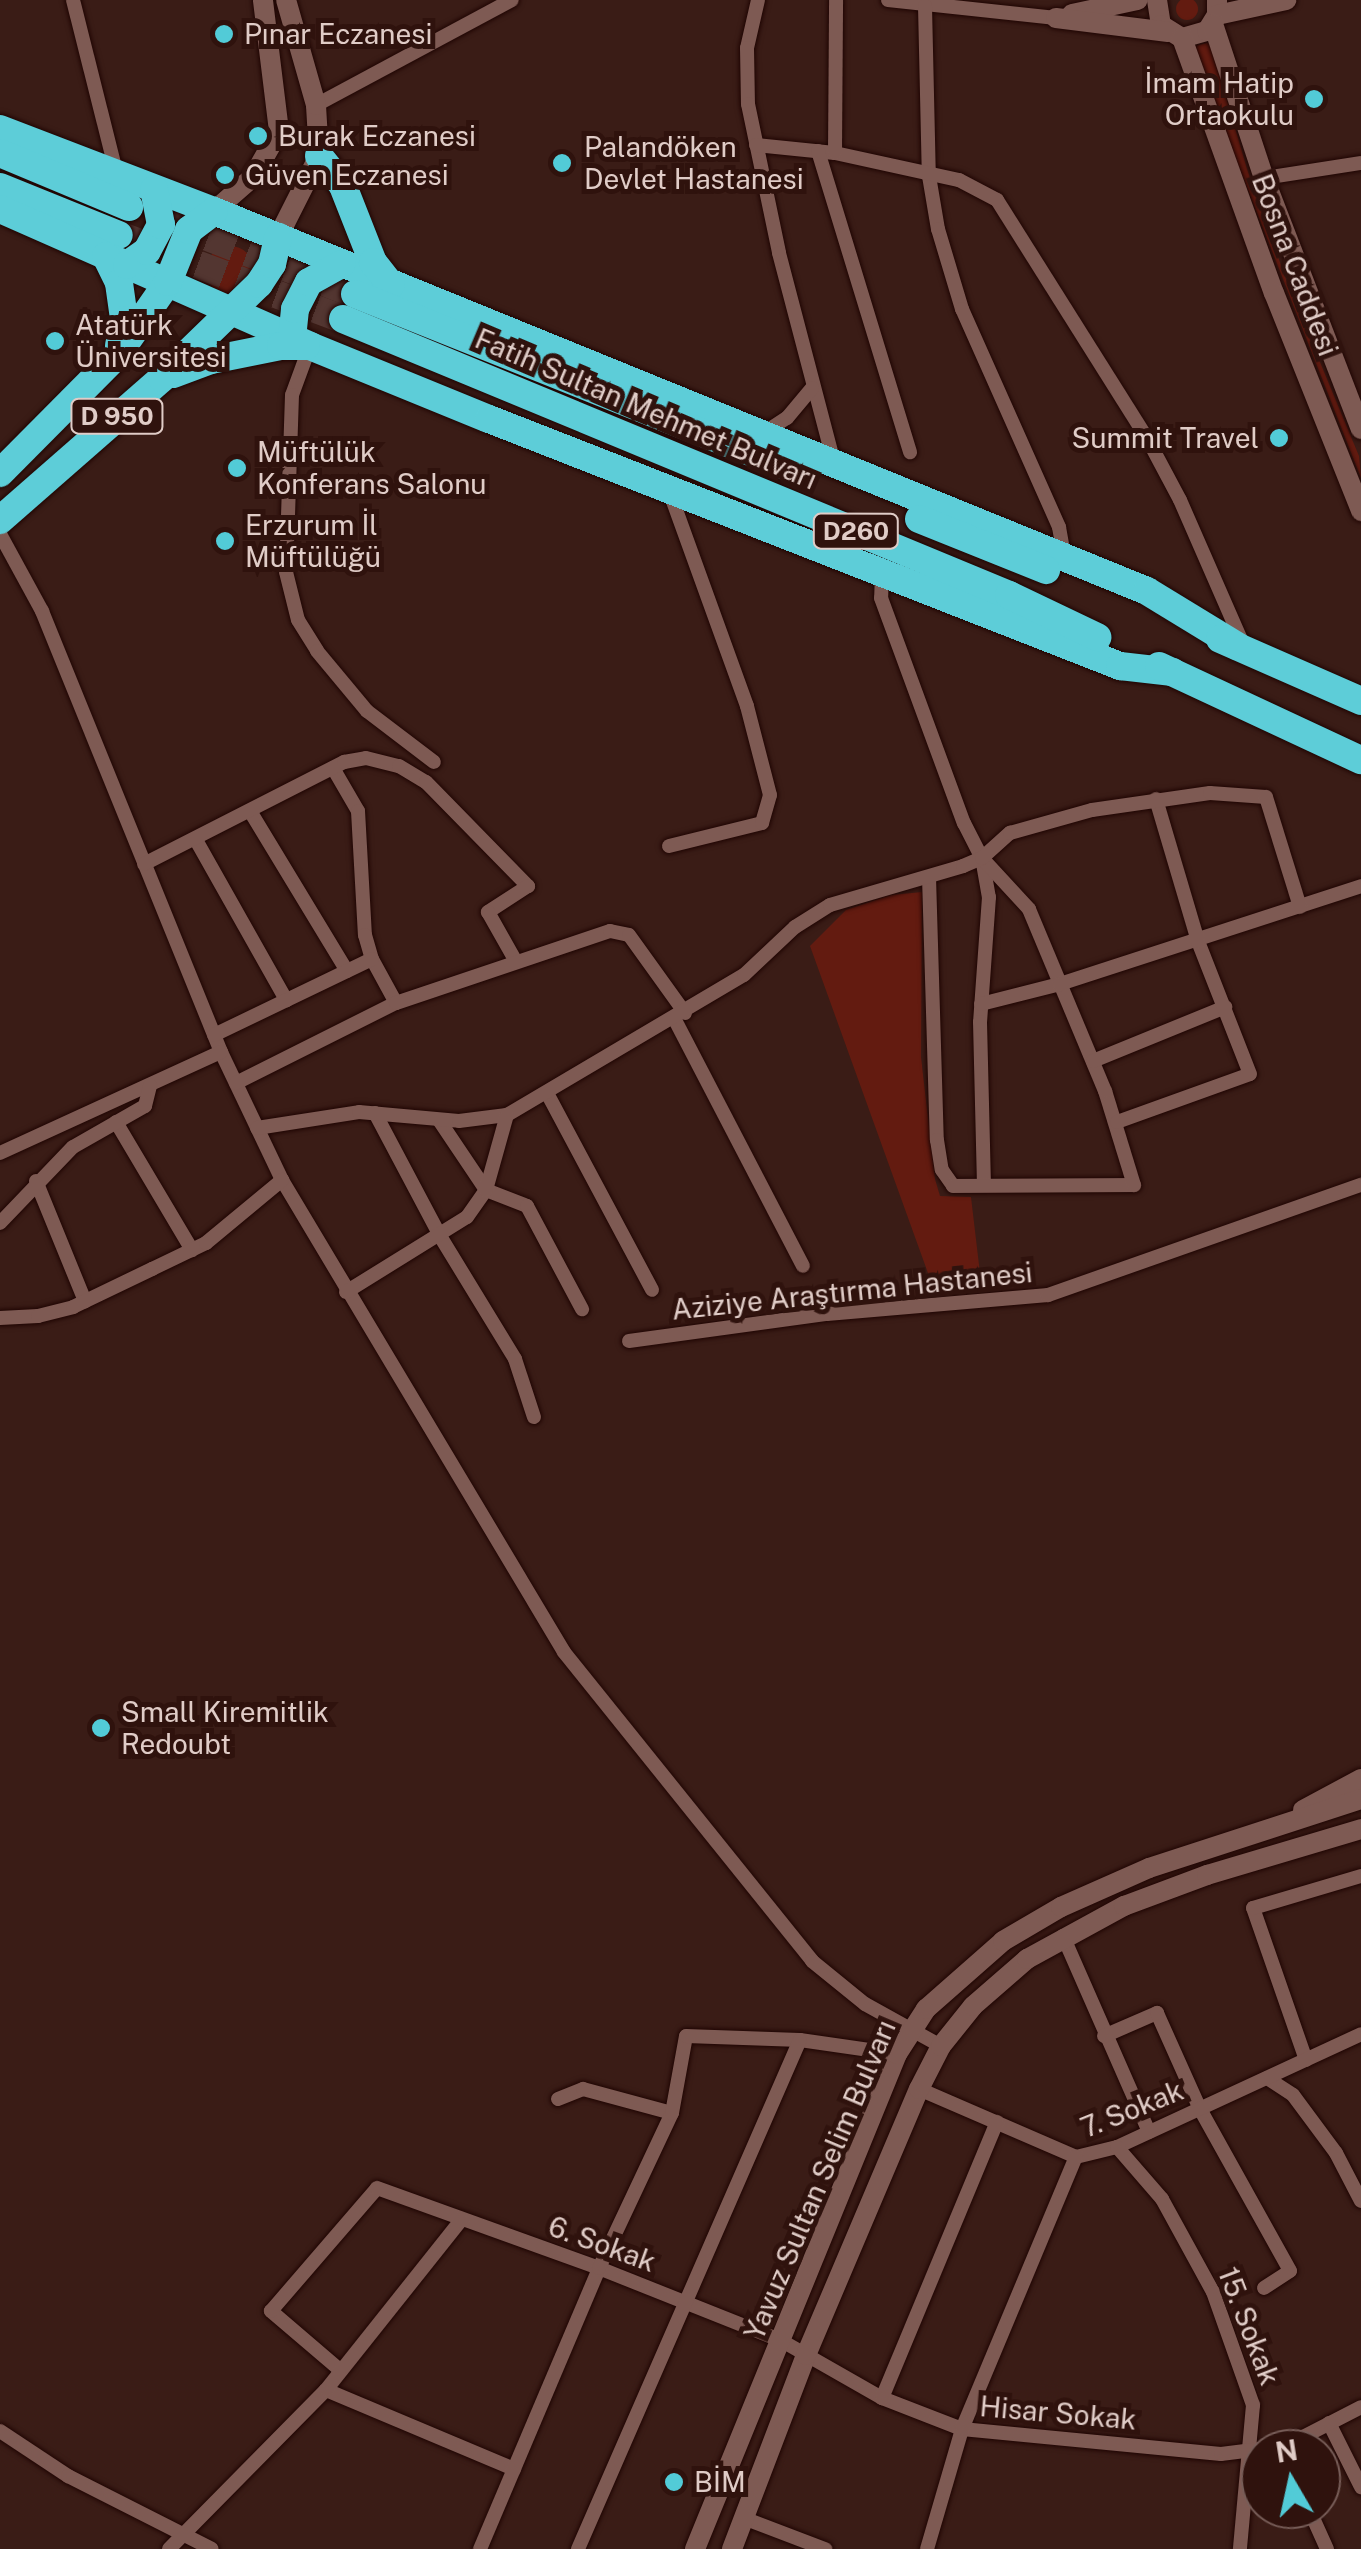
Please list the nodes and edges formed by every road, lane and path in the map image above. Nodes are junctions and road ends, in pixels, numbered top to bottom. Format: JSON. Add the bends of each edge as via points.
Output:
{"nodes":[{"id":1,"x":73,"y":0,"type":"edge"},
{"id":2,"x":262,"y":0,"type":"edge"},
{"id":3,"x":286,"y":0,"type":"edge"},
{"id":4,"x":512,"y":0,"type":"edge"},
{"id":5,"x":758,"y":0,"type":"edge"},
{"id":6,"x":836,"y":0,"type":"edge"},
{"id":7,"x":888,"y":0,"type":"edge"},
{"id":8,"x":1138,"y":0,"type":"edge"},
{"id":9,"x":1157,"y":0,"type":"edge"},
{"id":10,"x":1286,"y":0,"type":"edge"},
{"id":11,"x":925,"y":6,"type":"junction"},
{"id":12,"x":1215,"y":13,"type":"edge"},
{"id":13,"x":1056,"y":18,"type":"junction"},
{"id":14,"x":1175,"y":35,"type":"junction"},
{"id":15,"x":316,"y":104,"type":"junction"},
{"id":16,"x":0,"y":130,"type":"edge"},
{"id":17,"x":756,"y":145,"type":"junction"},
{"id":18,"x":818,"y":152,"type":"junction"},
{"id":19,"x":0,"y":153,"type":"edge"},
{"id":20,"x":835,"y":153,"type":"junction"},
{"id":21,"x":319,"y":156,"type":"junction"},
{"id":22,"x":1361,"y":163,"type":"edge"},
{"id":23,"x":929,"y":176,"type":"junction"},
{"id":24,"x":118,"y":177,"type":"junction"},
{"id":25,"x":1264,"y":178,"type":"junction"},
{"id":26,"x":0,"y":187,"type":"edge"},
{"id":27,"x":154,"y":190,"type":"junction"},
{"id":28,"x":129,"y":207,"type":"tunnel mouth"},
{"id":29,"x":0,"y":209,"type":"edge"},
{"id":30,"x":214,"y":211,"type":"junction"},
{"id":31,"x":278,"y":237,"type":"junction"},
{"id":32,"x":117,"y":252,"type":"junction"},
{"id":33,"x":341,"y":264,"type":"junction"},
{"id":34,"x":168,"y":282,"type":"junction"},
{"id":35,"x":392,"y":286,"type":"junction"},
{"id":36,"x":232,"y":309,"type":"junction"},
{"id":37,"x":301,"y":342,"type":"junction"},
{"id":38,"x":118,"y":354,"type":"junction"},
{"id":39,"x":162,"y":378,"type":"junction"},
{"id":40,"x":812,"y":388,"type":"junction"},
{"id":41,"x":1361,"y":429,"type":"edge"},
{"id":42,"x":759,"y":434,"type":"junction"},
{"id":43,"x":910,"y":452,"type":"dead end"},
{"id":44,"x":834,"y":466,"type":"junction"},
{"id":45,"x":0,"y":473,"type":"edge"},
{"id":46,"x":669,"y":490,"type":"junction"},
{"id":47,"x":1361,"y":511,"type":"edge"},
{"id":48,"x":0,"y":520,"type":"edge"},
{"id":49,"x":0,"y":534,"type":"edge"},
{"id":50,"x":1064,"y":557,"type":"junction"},
{"id":51,"x":882,"y":572,"type":"junction"},
{"id":52,"x":1241,"y":648,"type":"junction"},
{"id":53,"x":1173,"y":672,"type":"junction"},
{"id":54,"x":1361,"y":701,"type":"edge"},
{"id":55,"x":1361,"y":760,"type":"edge"},
{"id":56,"x":434,"y":762,"type":"dead end"},
{"id":57,"x":332,"y":768,"type":"junction"},
{"id":58,"x":1156,"y":799,"type":"junction"},
{"id":59,"x":250,"y":812,"type":"junction"},
{"id":60,"x":196,"y":840,"type":"junction"},
{"id":61,"x":669,"y":846,"type":"dead end"},
{"id":62,"x":982,"y":858,"type":"junction"},
{"id":63,"x":144,"y":864,"type":"junction"},
{"id":64,"x":929,"y":877,"type":"junction"},
{"id":65,"x":1361,"y":886,"type":"edge"},
{"id":66,"x":1300,"y":908,"type":"junction"},
{"id":67,"x":1198,"y":941,"type":"junction"},
{"id":68,"x":372,"y":959,"type":"junction"},
{"id":69,"x":514,"y":960,"type":"junction"},
{"id":70,"x":347,"y":971,"type":"junction"},
{"id":71,"x":1060,"y":984,"type":"junction"},
{"id":72,"x":286,"y":1000,"type":"junction"},
{"id":73,"x":396,"y":1004,"type":"junction"},
{"id":74,"x":981,"y":1004,"type":"junction"},
{"id":75,"x":1225,"y":1008,"type":"junction"},
{"id":76,"x":680,"y":1016,"type":"junction"},
{"id":77,"x":214,"y":1035,"type":"junction"},
{"id":78,"x":221,"y":1052,"type":"junction"},
{"id":79,"x":1093,"y":1062,"type":"junction"},
{"id":80,"x":236,"y":1084,"type":"junction"},
{"id":81,"x":150,"y":1086,"type":"junction"},
{"id":82,"x":547,"y":1093,"type":"junction"},
{"id":83,"x":375,"y":1112,"type":"junction"},
{"id":84,"x":507,"y":1115,"type":"junction"},
{"id":85,"x":439,"y":1120,"type":"junction"},
{"id":86,"x":116,"y":1122,"type":"junction"},
{"id":87,"x":1117,"y":1122,"type":"junction"},
{"id":88,"x":257,"y":1128,"type":"junction"},
{"id":89,"x":0,"y":1154,"type":"edge"},
{"id":90,"x":282,"y":1180,"type":"junction"},
{"id":91,"x":36,"y":1181,"type":"junction"},
{"id":92,"x":984,"y":1184,"type":"junction"},
{"id":93,"x":1361,"y":1185,"type":"edge"},
{"id":94,"x":486,"y":1190,"type":"junction"},
{"id":95,"x":0,"y":1222,"type":"edge"},
{"id":96,"x":440,"y":1236,"type":"junction"},
{"id":97,"x":192,"y":1250,"type":"junction"},
{"id":98,"x":804,"y":1266,"type":"dead end"},
{"id":99,"x":652,"y":1290,"type":"dead end"},
{"id":100,"x":346,"y":1292,"type":"junction"},
{"id":101,"x":86,"y":1301,"type":"junction"},
{"id":102,"x":582,"y":1309,"type":"dead end"},
{"id":103,"x":0,"y":1318,"type":"edge"},
{"id":104,"x":629,"y":1341,"type":"dead end"},
{"id":105,"x":534,"y":1417,"type":"dead end"},
{"id":106,"x":1361,"y":1779,"type":"edge"},
{"id":107,"x":1361,"y":1799,"type":"edge"},
{"id":108,"x":1291,"y":1822,"type":"junction"},
{"id":109,"x":1361,"y":1829,"type":"edge"},
{"id":110,"x":1361,"y":1876,"type":"edge"},
{"id":111,"x":1063,"y":1936,"type":"junction"},
{"id":112,"x":910,"y":2030,"type":"junction"},
{"id":113,"x":1361,"y":2034,"type":"edge"},
{"id":114,"x":1104,"y":2036,"type":"junction"},
{"id":115,"x":800,"y":2040,"type":"junction"},
{"id":116,"x":941,"y":2046,"type":"junction"},
{"id":117,"x":897,"y":2054,"type":"junction"},
{"id":118,"x":1306,"y":2060,"type":"junction"},
{"id":119,"x":1268,"y":2078,"type":"junction"},
{"id":120,"x":919,"y":2089,"type":"junction"},
{"id":121,"x":558,"y":2099,"type":"dead end"},
{"id":122,"x":1200,"y":2109,"type":"junction"},
{"id":123,"x":672,"y":2113,"type":"junction"},
{"id":124,"x":996,"y":2122,"type":"junction"},
{"id":125,"x":1149,"y":2132,"type":"junction"},
{"id":126,"x":1117,"y":2146,"type":"junction"},
{"id":127,"x":1076,"y":2157,"type":"junction"},
{"id":128,"x":1361,"y":2201,"type":"edge"},
{"id":129,"x":461,"y":2220,"type":"junction"},
{"id":130,"x":600,"y":2268,"type":"junction"},
{"id":131,"x":1264,"y":2288,"type":"dead end"},
{"id":132,"x":687,"y":2303,"type":"junction"},
{"id":133,"x":782,"y":2340,"type":"junction"},
{"id":134,"x":806,"y":2355,"type":"junction"},
{"id":135,"x":340,"y":2370,"type":"junction"},
{"id":136,"x":326,"y":2390,"type":"junction"},
{"id":137,"x":882,"y":2398,"type":"junction"},
{"id":138,"x":1361,"y":2407,"type":"edge"},
{"id":139,"x":1330,"y":2424,"type":"junction"},
{"id":140,"x":962,"y":2429,"type":"junction"},
{"id":141,"x":1255,"y":2429,"type":"edge"},
{"id":142,"x":1319,"y":2429,"type":"edge"},
{"id":143,"x":0,"y":2432,"type":"edge"},
{"id":144,"x":1241,"y":2452,"type":"edge"},
{"id":145,"x":514,"y":2469,"type":"junction"},
{"id":146,"x":1361,"y":2488,"type":"edge"},
{"id":147,"x":746,"y":2518,"type":"junction"},
{"id":148,"x":184,"y":2535,"type":"junction"},
{"id":149,"x":169,"y":2549,"type":"edge"},
{"id":150,"x":212,"y":2549,"type":"edge"},
{"id":151,"x":480,"y":2549,"type":"edge"},
{"id":152,"x":578,"y":2549,"type":"edge"},
{"id":153,"x":695,"y":2549,"type":"edge"},
{"id":154,"x":732,"y":2549,"type":"edge"},
{"id":155,"x":825,"y":2549,"type":"edge"},
{"id":156,"x":927,"y":2549,"type":"edge"}],
"edges":[{"from":1,"to":24,"type":"street"},
{"from":2,"to":30,"type":"main road","via":[[279,130],[253,176]]},
{"from":3,"to":15,"type":"main road"},
{"from":4,"to":15,"type":"street"},
{"from":5,"to":17,"type":"street","via":[[746,77]]},
{"from":6,"to":20,"type":"street"},
{"from":7,"to":11,"type":"street"},
{"from":8,"to":13,"type":"main road"},
{"from":9,"to":14,"type":"main road","name":"Bosna Caddesi","via":[[1157,16]]},
{"from":10,"to":12,"type":"main road"},
{"from":11,"to":13,"type":"street"},
{"from":11,"to":23,"type":"street"},
{"from":12,"to":14,"type":"main road","via":[[1199,35]]},
{"from":12,"to":25,"type":"main road"},
{"from":13,"to":14,"type":"main road"},
{"from":14,"to":47,"type":"main road","name":"Bosna Caddesi"},
{"from":15,"to":21,"type":"main road"},
{"from":16,"to":24,"type":"highway"},
{"from":17,"to":18,"type":"street"},
{"from":17,"to":40,"type":"street"},
{"from":18,"to":20,"type":"street"},
{"from":18,"to":43,"type":"street"},
{"from":19,"to":28,"type":"highway"},
{"from":20,"to":23,"type":"street"},
{"from":21,"to":31,"type":"main road"},
{"from":21,"to":35,"type":"highway","via":[[343,186],[373,262]]},
{"from":22,"to":25,"type":"street"},
{"from":23,"to":50,"type":"street","via":[[953,283],[1059,527]]},
{"from":23,"to":52,"type":"street","via":[[974,184],[997,200],[1180,500]]},
{"from":24,"to":27,"type":"highway"},
{"from":25,"to":41,"type":"main road"},
{"from":26,"to":32,"type":"highway"},
{"from":27,"to":30,"type":"highway"},
{"from":27,"to":32,"type":"highway","via":[[161,225],[147,252]]},
{"from":29,"to":32,"type":"highway"},
{"from":30,"to":31,"type":"highway"},
{"from":30,"to":34,"type":"highway","via":[[189,230]]},
{"from":31,"to":33,"type":"highway"},
{"from":31,"to":36,"type":"highway","via":[[272,264]]},
{"from":32,"to":34,"type":"highway"},
{"from":32,"to":38,"type":"highway","via":[[124,320]]},
{"from":33,"to":35,"type":"highway"},
{"from":33,"to":37,"type":"highway","via":[[309,282],[294,309]]},
{"from":34,"to":36,"type":"highway"},
{"from":34,"to":38,"type":"highway","number":"D 950"},
{"from":35,"to":42,"type":"highway"},
{"from":36,"to":37,"type":"highway"},
{"from":36,"to":39,"type":"highway","number":"D 950"},
{"from":37,"to":39,"type":"highway"},
{"from":37,"to":46,"type":"highway"},
{"from":37,"to":56,"type":"street","via":[[292,395],[286,572],[298,620],[367,711]]},
{"from":38,"to":45,"type":"highway","number":"D 950"},
{"from":39,"to":48,"type":"highway","number":"D 950"},
{"from":40,"to":42,"type":"street","via":[[787,418]]},
{"from":40,"to":44,"type":"street"},
{"from":42,"to":44,"type":"highway"},
{"from":44,"to":50,"type":"highway"},
{"from":46,"to":51,"type":"highway"},
{"from":46,"to":61,"type":"street","via":[[747,706],[770,796],[762,823]]},
{"from":49,"to":63,"type":"street","via":[[42,611]]},
{"from":50,"to":52,"type":"highway","via":[[1147,591]]},
{"from":51,"to":53,"type":"highway","via":[[1120,666]]},
{"from":51,"to":62,"type":"street","via":[[881,598]]},
{"from":52,"to":53,"type":"highway","name":"Fatih Sultan Mehmet Bulvarı","number":"D260","via":[[349,306]]},
{"from":52,"to":54,"type":"highway","name":"Fatih Sultan Mehmet Bulvarı","number":"D260"},
{"from":53,"to":55,"type":"highway","name":"Fatih Sultan Mehmet Bulvarı","number":"D260"},
{"from":57,"to":59,"type":"street"},
{"from":57,"to":68,"type":"street","via":[[358,812]]},
{"from":57,"to":69,"type":"street","via":[[366,758],[426,782],[528,886],[488,912]]},
{"from":58,"to":62,"type":"street","via":[[1024,828]]},
{"from":58,"to":66,"type":"street","via":[[1210,793],[1266,797]]},
{"from":58,"to":67,"type":"street"},
{"from":59,"to":60,"type":"street"},
{"from":59,"to":70,"type":"street"},
{"from":60,"to":63,"type":"street"},
{"from":60,"to":72,"type":"street"},
{"from":62,"to":64,"type":"street"},
{"from":62,"to":71,"type":"street","via":[[1029,909]]},
{"from":62,"to":74,"type":"street","via":[[990,897]]},
{"from":63,"to":77,"type":"street"},
{"from":64,"to":76,"type":"street","via":[[830,904],[744,975]]},
{"from":64,"to":92,"type":"street","via":[[932,1064],[942,1170],[952,1186]]},
{"from":65,"to":66,"type":"street"},
{"from":66,"to":67,"type":"street"},
{"from":67,"to":71,"type":"street"},
{"from":67,"to":75,"type":"street"},
{"from":68,"to":70,"type":"street"},
{"from":68,"to":73,"type":"street"},
{"from":69,"to":73,"type":"street"},
{"from":69,"to":76,"type":"street","via":[[610,931],[629,934]]},
{"from":70,"to":72,"type":"street"},
{"from":71,"to":74,"type":"street"},
{"from":71,"to":79,"type":"street"},
{"from":72,"to":77,"type":"street"},
{"from":73,"to":80,"type":"street"},
{"from":74,"to":92,"type":"street"},
{"from":75,"to":79,"type":"street"},
{"from":75,"to":87,"type":"street","via":[[1250,1074]]},
{"from":76,"to":82,"type":"street"},
{"from":76,"to":98,"type":"street"},
{"from":77,"to":78,"type":"street"},
{"from":78,"to":80,"type":"street"},
{"from":78,"to":81,"type":"street"},
{"from":79,"to":87,"type":"street"},
{"from":80,"to":88,"type":"street"},
{"from":81,"to":86,"type":"street","via":[[145,1106]]},
{"from":81,"to":89,"type":"street"},
{"from":82,"to":84,"type":"street"},
{"from":82,"to":99,"type":"street"},
{"from":83,"to":85,"type":"street"},
{"from":83,"to":88,"type":"street"},
{"from":83,"to":96,"type":"street"},
{"from":84,"to":85,"type":"street"},
{"from":84,"to":94,"type":"street"},
{"from":85,"to":94,"type":"street"},
{"from":86,"to":91,"type":"street","via":[[72,1147]]},
{"from":86,"to":97,"type":"street"},
{"from":87,"to":92,"type":"street","via":[[1134,1185]]},
{"from":88,"to":90,"type":"street"},
{"from":90,"to":97,"type":"street"},
{"from":90,"to":100,"type":"street"},
{"from":91,"to":95,"type":"street"},
{"from":91,"to":101,"type":"street"},
{"from":93,"to":104,"type":"street","name":"Aziziye Araştırma Hastanesi","via":[[1048,1296],[827,1314]]},
{"from":94,"to":96,"type":"street","via":[[468,1218]]},
{"from":94,"to":102,"type":"street","via":[[527,1206]]},
{"from":96,"to":100,"type":"street"},
{"from":96,"to":105,"type":"street","via":[[516,1359]]},
{"from":97,"to":101,"type":"street"},
{"from":100,"to":112,"type":"street","via":[[564,1652],[812,1961]]},
{"from":101,"to":103,"type":"street","via":[[38,1316]]},
{"from":106,"to":108,"type":"main road","via":[[1308,1805]]},
{"from":107,"to":108,"type":"main road","name":"Yavuz Sultan Selim Bulvarı"},
{"from":108,"to":112,"type":"main road","name":"Yavuz Sultan Selim Bulvarı","via":[[1149,1868],[1032,1922],[952,1982]]},
{"from":109,"to":111,"type":"main road","name":"Yavuz Sultan Selim Bulvarı","via":[[1166,1889]]},
{"from":110,"to":118,"type":"street","via":[[1253,1908]]},
{"from":111,"to":114,"type":"street"},
{"from":111,"to":116,"type":"main road","name":"Yavuz Sultan Selim Bulvarı","via":[[997,1983]]},
{"from":112,"to":116,"type":"street"},
{"from":112,"to":117,"type":"main road","name":"Yavuz Sultan Selim Bulvarı"},
{"from":113,"to":118,"type":"street","name":"7. Sokak"},
{"from":114,"to":122,"type":"street","via":[[1157,2012]]},
{"from":114,"to":125,"type":"street"},
{"from":115,"to":117,"type":"street"},
{"from":115,"to":123,"type":"street","via":[[686,2036]]},
{"from":115,"to":132,"type":"street"},
{"from":116,"to":120,"type":"main road","name":"Yavuz Sultan Selim Bulvarı"},
{"from":117,"to":133,"type":"main road","name":"Yavuz Sultan Selim Bulvarı"},
{"from":118,"to":119,"type":"street","name":"7. Sokak"},
{"from":119,"to":122,"type":"street","name":"7. Sokak"},
{"from":119,"to":128,"type":"street","via":[[1293,2095]]},
{"from":120,"to":124,"type":"street","name":"7. Sokak"},
{"from":120,"to":134,"type":"main road","name":"Yavuz Sultan Selim Bulvarı"},
{"from":121,"to":123,"type":"street","via":[[583,2088]]},
{"from":122,"to":125,"type":"street","name":"7. Sokak"},
{"from":122,"to":131,"type":"street","via":[[1290,2270]]},
{"from":123,"to":130,"type":"street"},
{"from":124,"to":127,"type":"street","name":"7. Sokak"},
{"from":124,"to":137,"type":"street"},
{"from":125,"to":126,"type":"street","name":"7. Sokak"},
{"from":126,"to":127,"type":"street","name":"7. Sokak"},
{"from":126,"to":141,"type":"street","name":"15. Sokak","via":[[1162,2199],[1214,2292]]},
{"from":127,"to":140,"type":"street"},
{"from":129,"to":130,"type":"street","name":"6. Sokak"},
{"from":129,"to":135,"type":"street"},
{"from":129,"to":135,"type":"street","name":"6. Sokak","via":[[376,2188],[271,2310]]},
{"from":130,"to":132,"type":"street","name":"6. Sokak"},
{"from":130,"to":145,"type":"street"},
{"from":132,"to":133,"type":"street","name":"6. Sokak"},
{"from":132,"to":152,"type":"street"},
{"from":133,"to":134,"type":"street","name":"6. Sokak"},
{"from":133,"to":153,"type":"main road","name":"Yavuz Sultan Selim Bulvarı"},
{"from":134,"to":137,"type":"street","name":"Hisar Sokak"},
{"from":134,"to":147,"type":"main road","name":"Yavuz Sultan Selim Bulvarı"},
{"from":135,"to":136,"type":"street"},
{"from":136,"to":145,"type":"street"},
{"from":136,"to":148,"type":"street"},
{"from":137,"to":140,"type":"street","name":"Hisar Sokak"},
{"from":138,"to":139,"type":"street","name":"Hisar Sokak"},
{"from":139,"to":142,"type":"street","name":"Hisar Sokak"},
{"from":139,"to":146,"type":"street"},
{"from":140,"to":144,"type":"street","name":"Hisar Sokak"},
{"from":140,"to":156,"type":"street"},
{"from":143,"to":148,"type":"street","via":[[68,2476]]},
{"from":145,"to":151,"type":"street"},
{"from":147,"to":154,"type":"main road","name":"Yavuz Sultan Selim Bulvarı"},
{"from":147,"to":155,"type":"street"},
{"from":148,"to":149,"type":"street"},
{"from":148,"to":150,"type":"street"}]}
